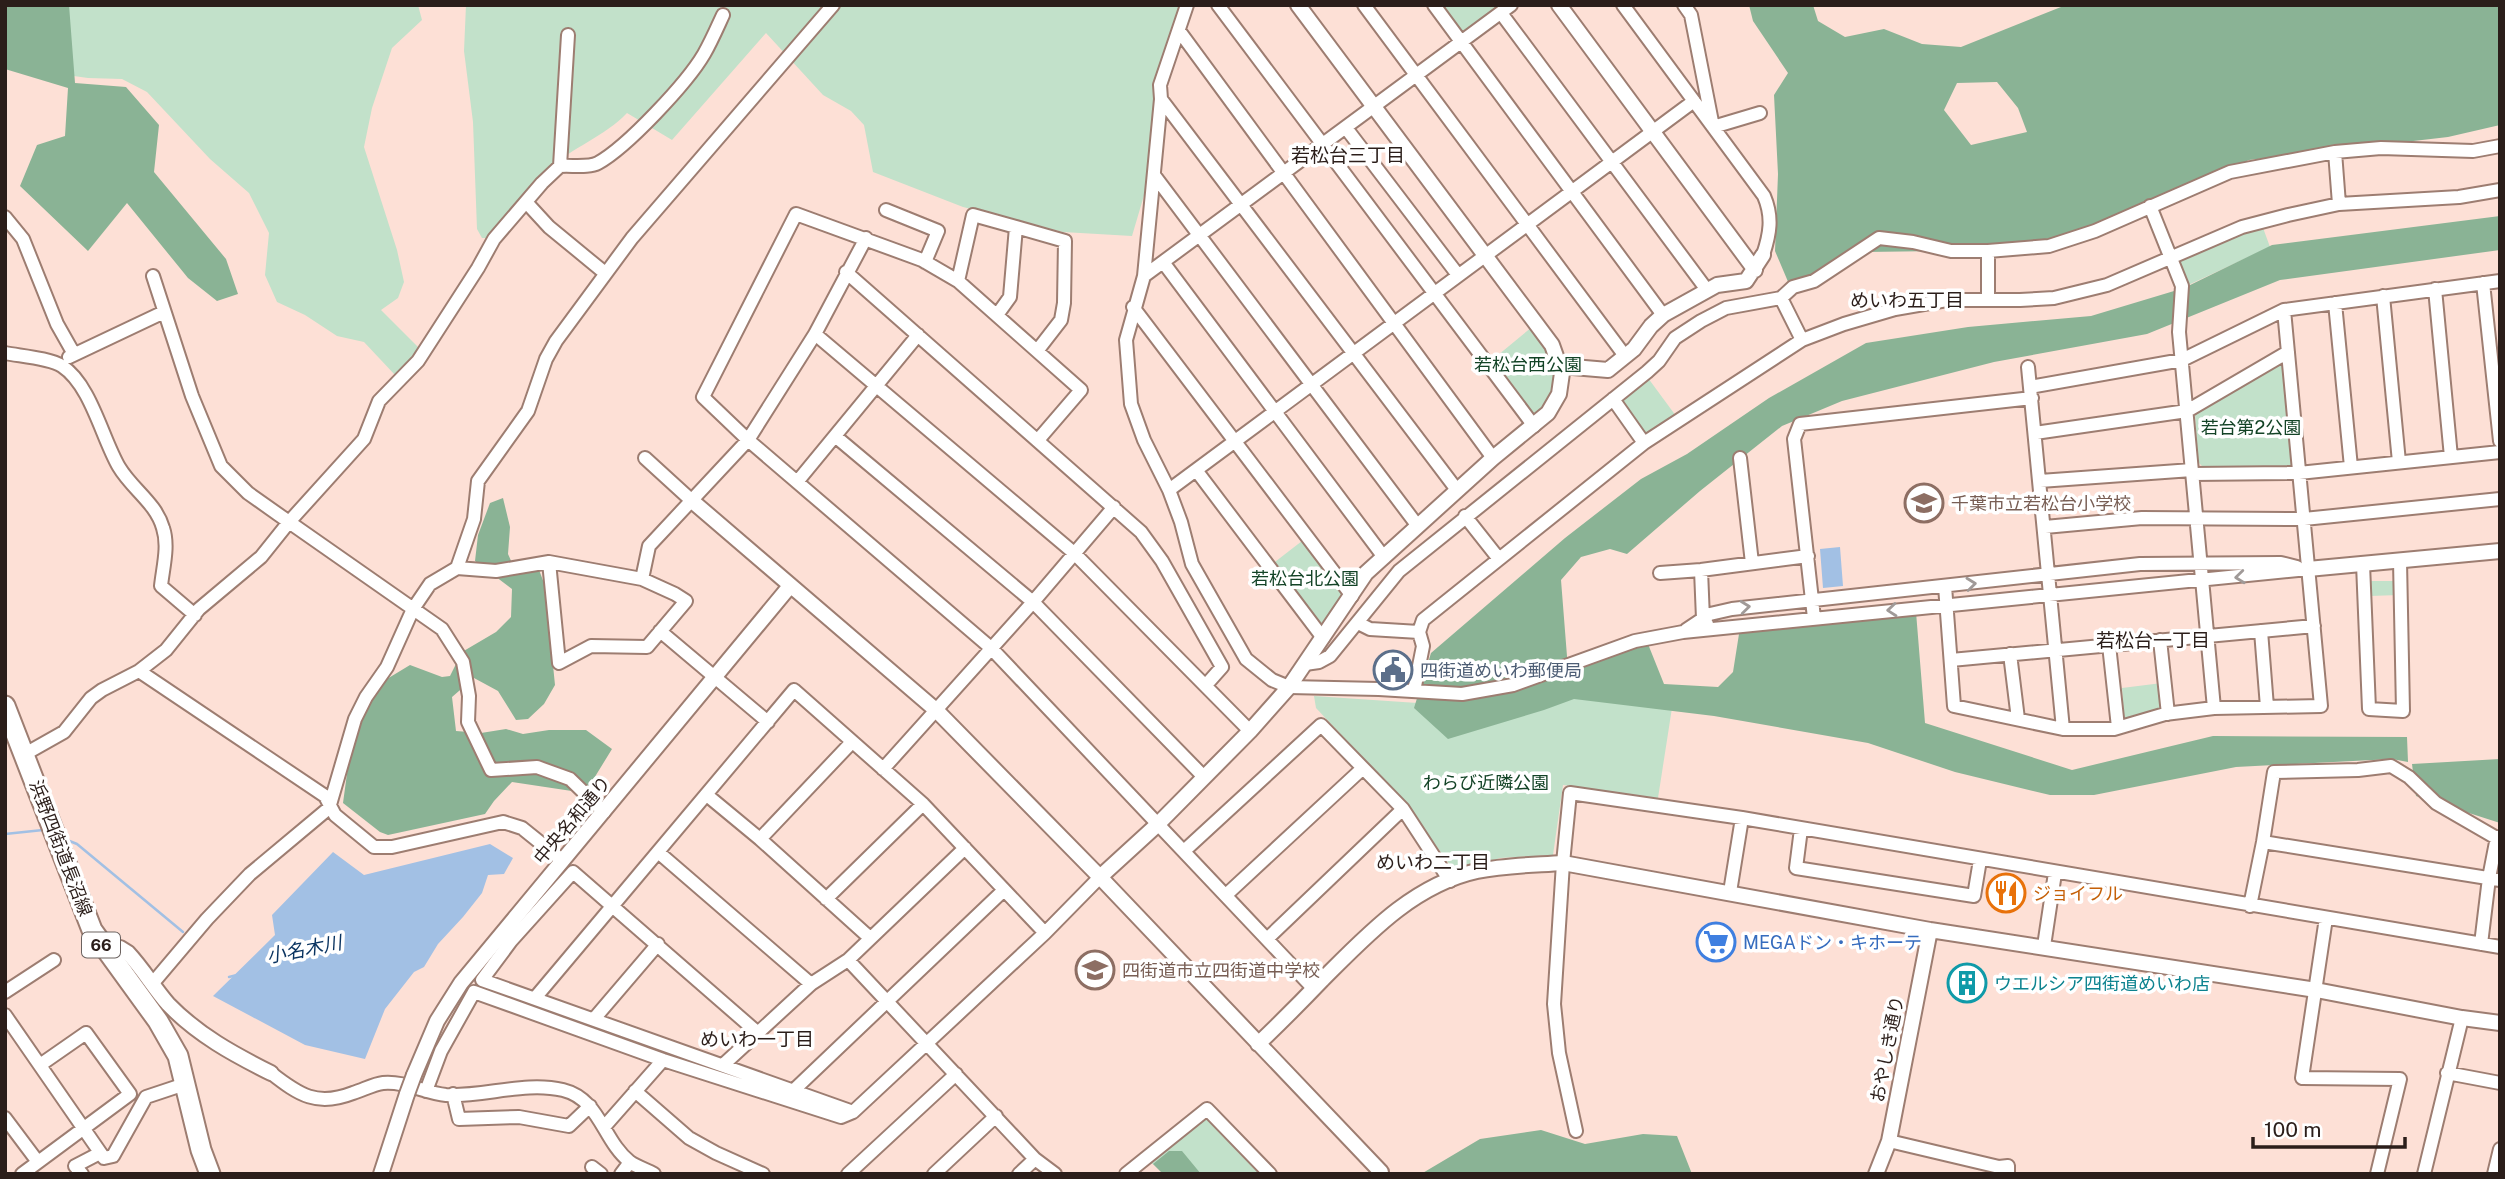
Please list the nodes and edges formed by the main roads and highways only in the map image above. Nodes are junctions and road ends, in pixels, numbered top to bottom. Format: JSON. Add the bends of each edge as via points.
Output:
{"nodes":[{"id":1,"x":5,"y":706,"type":"edge"},
{"id":2,"x":210,"y":1174,"type":"edge"}],
"edges":[{"from":1,"to":2,"type":"main road","name":"浜野四街道長沼線","number":"66","via":[[92,930],[170,1039]]}]}
